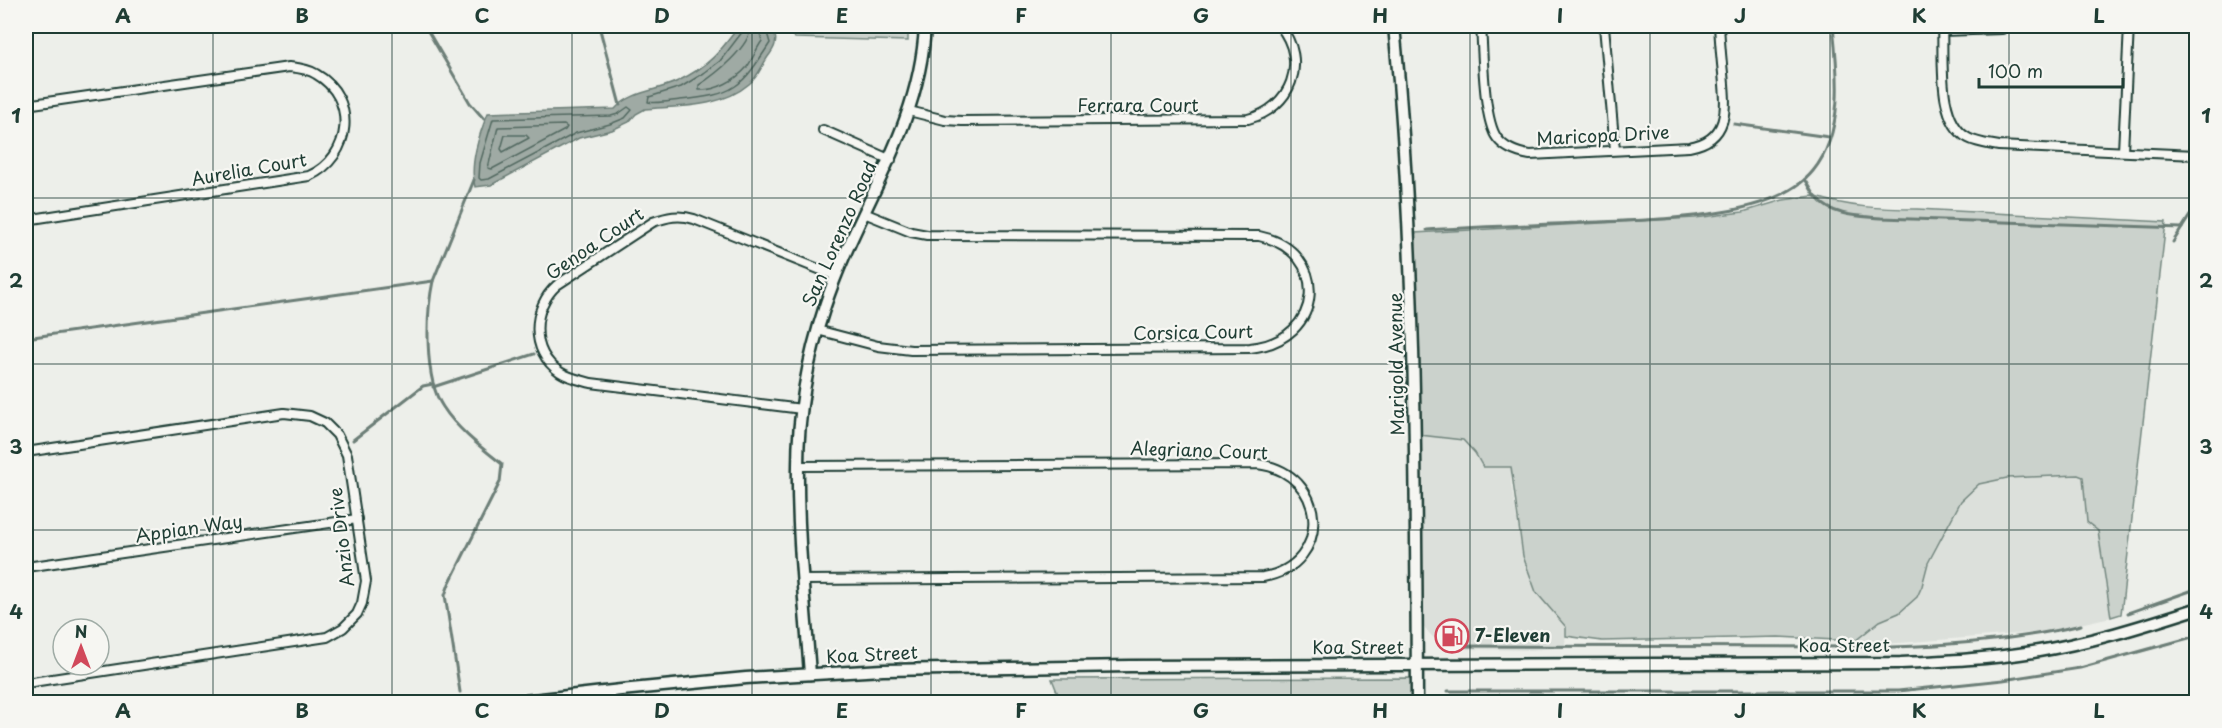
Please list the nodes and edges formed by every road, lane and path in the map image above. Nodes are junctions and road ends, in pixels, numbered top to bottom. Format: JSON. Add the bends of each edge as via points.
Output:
{"nodes":[{"id":1,"x":925,"y":26,"type":"edge"},
{"id":2,"x":1281,"y":26,"type":"edge"},
{"id":3,"x":1394,"y":26,"type":"edge"},
{"id":4,"x":1481,"y":26,"type":"edge"},
{"id":5,"x":1604,"y":26,"type":"edge"},
{"id":6,"x":1719,"y":26,"type":"edge"},
{"id":7,"x":2129,"y":26,"type":"edge"},
{"id":8,"x":1942,"y":28,"type":"edge"},
{"id":9,"x":2002,"y":29,"type":"dead end"},
{"id":10,"x":26,"y":105,"type":"edge"},
{"id":11,"x":909,"y":111,"type":"junction"},
{"id":12,"x":823,"y":130,"type":"dead end"},
{"id":13,"x":1615,"y":150,"type":"junction"},
{"id":14,"x":2123,"y":151,"type":"junction"},
{"id":15,"x":2196,"y":155,"type":"edge"},
{"id":16,"x":891,"y":160,"type":"junction"},
{"id":17,"x":864,"y":213,"type":"junction"},
{"id":18,"x":26,"y":220,"type":"edge"},
{"id":19,"x":836,"y":276,"type":"junction"},
{"id":20,"x":817,"y":330,"type":"junction"},
{"id":21,"x":802,"y":409,"type":"junction"},
{"id":22,"x":26,"y":452,"type":"edge"},
{"id":23,"x":798,"y":466,"type":"junction"},
{"id":24,"x":357,"y":519,"type":"junction"},
{"id":25,"x":26,"y":567,"type":"edge"},
{"id":26,"x":803,"y":580,"type":"junction"},
{"id":27,"x":2196,"y":609,"type":"edge"},
{"id":28,"x":1417,"y":664,"type":"junction"},
{"id":29,"x":810,"y":674,"type":"junction"},
{"id":30,"x":26,"y":683,"type":"edge"},
{"id":31,"x":515,"y":702,"type":"edge"},
{"id":32,"x":1417,"y":702,"type":"edge"}],
"edges":[{"from":1,"to":11,"type":"main road","name":"San Lorenzo Road","via":[[920,71]]},
{"from":2,"to":11,"type":"street","name":"Ferrara Court","via":[[1294,54],[1290,87],[1273,108],[1248,119],[962,122]]},
{"from":3,"to":28,"type":"main road","name":"Marigold Avenue","via":[[1414,344]]},
{"from":4,"to":13,"type":"street","name":"Maricopa Drive","via":[[1490,121],[1501,143],[1530,155]]},
{"from":5,"to":13,"type":"street"},
{"from":6,"to":13,"type":"street","name":"Maricopa Drive","via":[[1725,106],[1718,131],[1697,146]]},
{"from":7,"to":14,"type":"street"},
{"from":8,"to":9,"type":"street"},
{"from":8,"to":14,"type":"street","via":[[1948,111],[1955,127],[1969,139],[2000,146]]},
{"from":10,"to":18,"type":"street","name":"Aurelia Court","via":[[289,67],[310,71],[324,80],[338,96],[345,120],[342,141],[334,157],[324,169],[309,176]]},
{"from":11,"to":16,"type":"main road","name":"San Lorenzo Road"},
{"from":12,"to":16,"type":"street"},
{"from":14,"to":15,"type":"street"},
{"from":16,"to":17,"type":"main road","name":"San Lorenzo Road"},
{"from":17,"to":19,"type":"main road","name":"San Lorenzo Road"},
{"from":17,"to":20,"type":"street","name":"Corsica Court","via":[[927,235],[1259,236],[1283,244],[1301,262],[1309,285],[1307,308],[1296,328],[1284,338],[1250,348],[911,350]]},
{"from":19,"to":20,"type":"main road","name":"San Lorenzo Road"},
{"from":19,"to":21,"type":"street","name":"Genoa Court","via":[[694,219],[675,216],[653,222],[557,285],[545,298],[539,313],[538,338],[543,353],[561,372],[579,380]]},
{"from":20,"to":21,"type":"main road","name":"San Lorenzo Road"},
{"from":21,"to":23,"type":"main road","name":"San Lorenzo Road"},
{"from":22,"to":24,"type":"street","name":"Anzio Drive","via":[[284,413],[300,414],[325,423],[341,442],[347,455]]},
{"from":23,"to":26,"type":"main road","name":"San Lorenzo Road"},
{"from":23,"to":26,"type":"street","name":"Alegriano Court","via":[[1257,464],[1285,472],[1300,484],[1313,516],[1310,540],[1302,555],[1286,570],[1263,577]]},
{"from":24,"to":25,"type":"street","name":"Appian Way"},
{"from":24,"to":30,"type":"street","name":"Anzio Drive","via":[[365,589],[357,614],[335,634]]},
{"from":26,"to":29,"type":"main road","name":"San Lorenzo Road"},
{"from":27,"to":28,"type":"main road","name":"Koa Street","via":[[2092,639],[1971,660]]},
{"from":28,"to":29,"type":"main road","name":"Koa Street","via":[[971,668]]},
{"from":28,"to":32,"type":"main road","name":"Marigold Avenue"},
{"from":29,"to":31,"type":"main road","name":"Koa Street"}]}
